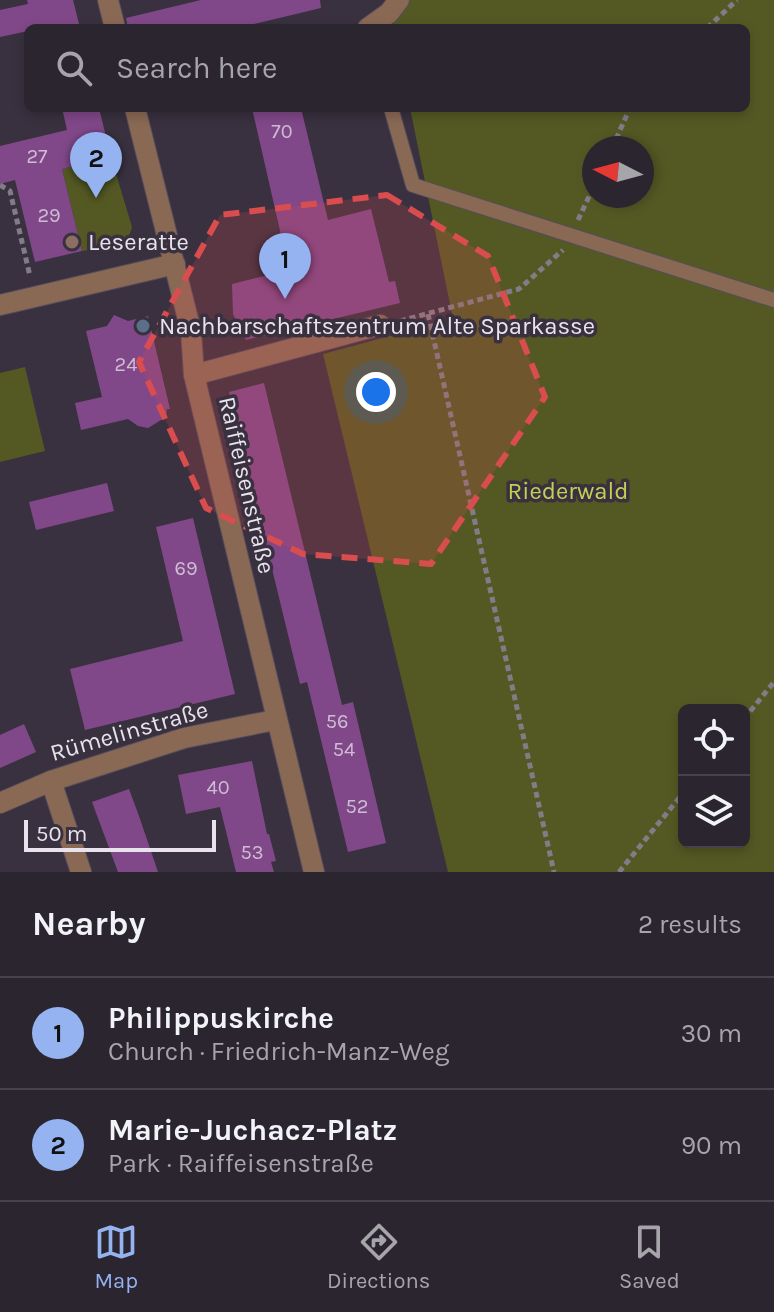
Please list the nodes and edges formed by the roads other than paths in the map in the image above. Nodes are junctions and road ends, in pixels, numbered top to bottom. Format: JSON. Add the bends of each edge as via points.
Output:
{"nodes":[{"id":1,"x":108,"y":0,"type":"edge"},
{"id":2,"x":399,"y":0,"type":"edge"},
{"id":3,"x":114,"y":24,"type":"edge"},
{"id":4,"x":374,"y":24,"type":"edge"},
{"id":5,"x":136,"y":112,"type":"edge"},
{"id":6,"x":392,"y":112,"type":"edge"},
{"id":7,"x":175,"y":264,"type":"junction"},
{"id":8,"x":774,"y":300,"type":"edge"},
{"id":9,"x":0,"y":305,"type":"edge"},
{"id":10,"x":380,"y":325,"type":"road end"},
{"id":11,"x":194,"y":375,"type":"junction"},
{"id":12,"x":275,"y":720,"type":"junction"},
{"id":13,"x":51,"y":781,"type":"junction"},
{"id":14,"x":0,"y":803,"type":"edge"},
{"id":15,"x":81,"y":872,"type":"edge"},
{"id":16,"x":314,"y":872,"type":"edge"}],
"edges":[{"from":1,"to":3,"type":"street"},
{"from":2,"to":4,"type":"street"},
{"from":5,"to":7,"type":"street","name":"Raiffeisenstraße"},
{"from":6,"to":8,"type":"lane","via":[[413,185]]},
{"from":7,"to":9,"type":"street"},
{"from":7,"to":11,"type":"street","name":"Raiffeisenstraße","via":[[191,331]]},
{"from":10,"to":11,"type":"street"},
{"from":11,"to":12,"type":"street","name":"Raiffeisenstraße"},
{"from":12,"to":13,"type":"street","name":"Rümelinstraße","via":[[184,738]]},
{"from":12,"to":16,"type":"street","name":"Raiffeisenstraße"},
{"from":13,"to":14,"type":"street","name":"Rümelinstraße"},
{"from":13,"to":15,"type":"street"}]}
